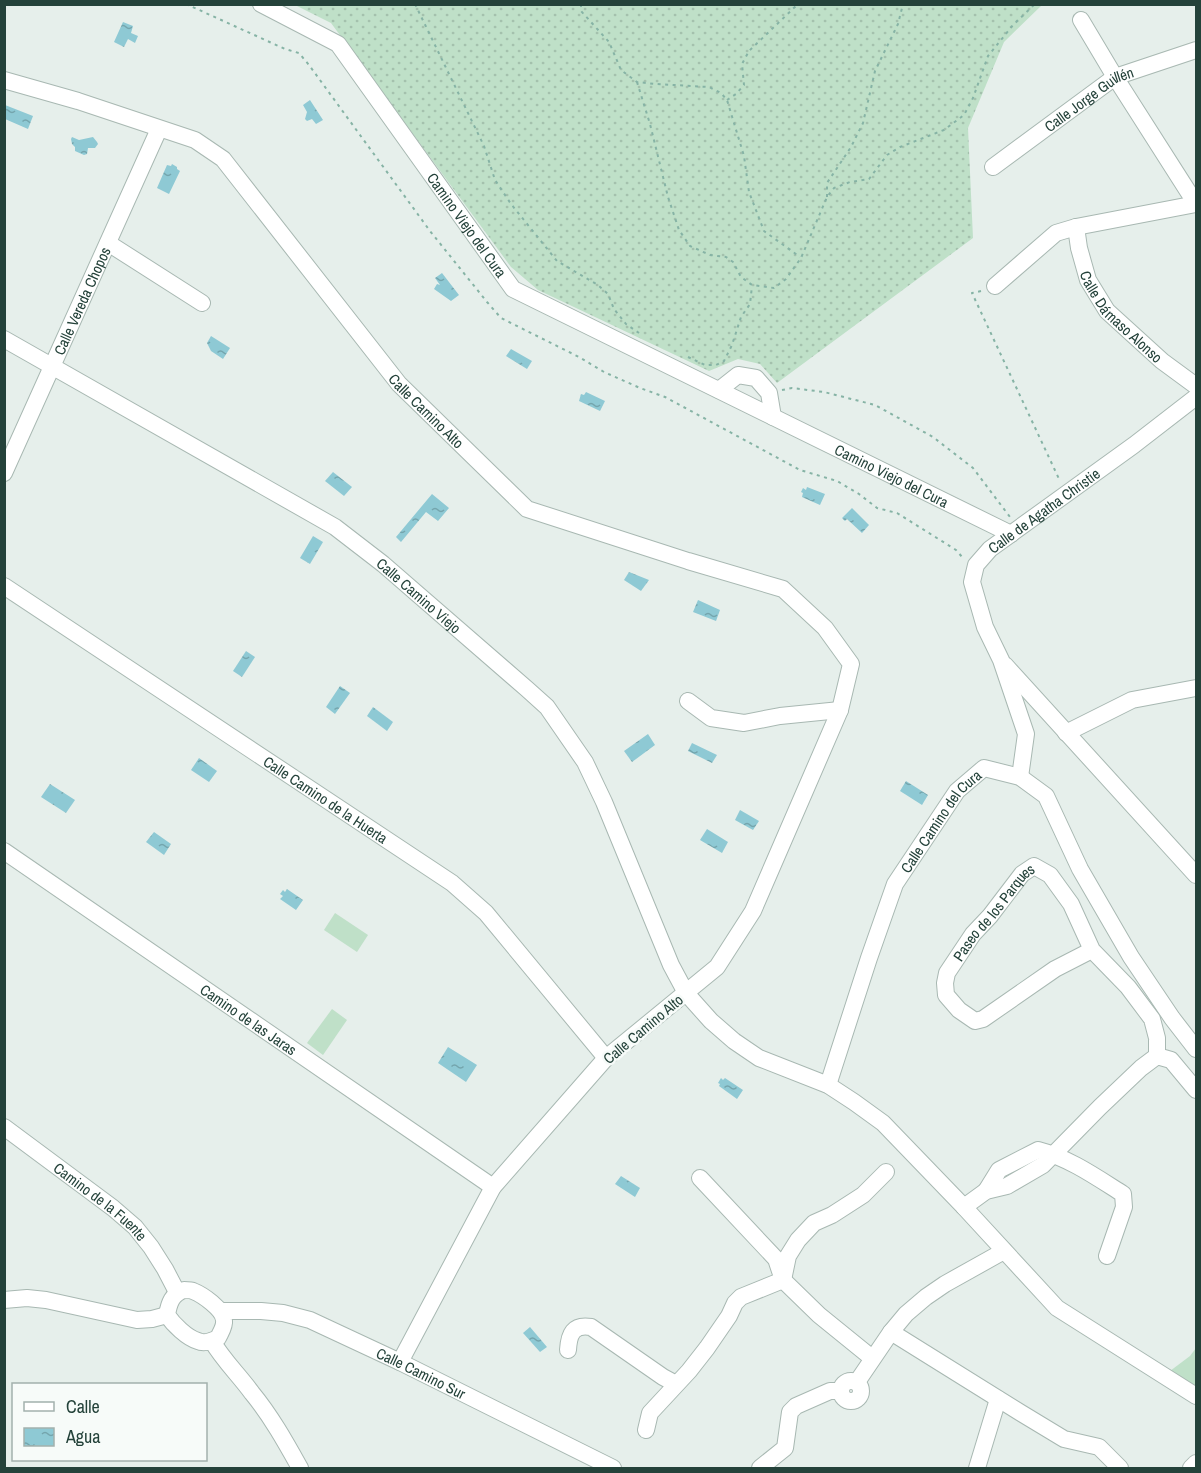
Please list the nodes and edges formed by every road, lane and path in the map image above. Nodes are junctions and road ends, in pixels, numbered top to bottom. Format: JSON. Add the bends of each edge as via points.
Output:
{"nodes":[{"id":1,"x":261,"y":4,"type":"edge"},
{"id":2,"x":414,"y":4,"type":"edge"},
{"id":3,"x":581,"y":4,"type":"edge"},
{"id":4,"x":798,"y":4,"type":"edge"},
{"id":5,"x":903,"y":4,"type":"edge"},
{"id":6,"x":1035,"y":4,"type":"edge"},
{"id":7,"x":1081,"y":20,"type":"dead end"},
{"id":8,"x":1197,"y":50,"type":"edge"},
{"id":9,"x":1115,"y":77,"type":"junction"},
{"id":10,"x":4,"y":80,"type":"edge"},
{"id":11,"x":637,"y":82,"type":"junction"},
{"id":12,"x":727,"y":100,"type":"junction"},
{"id":13,"x":159,"y":129,"type":"junction"},
{"id":14,"x":993,"y":167,"type":"dead end"},
{"id":15,"x":827,"y":197,"type":"junction"},
{"id":16,"x":1197,"y":204,"type":"edge"},
{"id":17,"x":1076,"y":228,"type":"junction"},
{"id":18,"x":108,"y":243,"type":"junction"},
{"id":19,"x":801,"y":258,"type":"junction"},
{"id":20,"x":752,"y":285,"type":"junction"},
{"id":21,"x":995,"y":286,"type":"joint"},
{"id":22,"x":202,"y":303,"type":"dead end"},
{"id":23,"x":644,"y":336,"type":"dead end"},
{"id":24,"x":4,"y":339,"type":"edge"},
{"id":25,"x":684,"y":355,"type":"dead end"},
{"id":26,"x":54,"y":366,"type":"junction"},
{"id":27,"x":1197,"y":386,"type":"edge"},
{"id":28,"x":719,"y":390,"type":"junction"},
{"id":29,"x":769,"y":393,"type":"junction"},
{"id":30,"x":1197,"y":397,"type":"edge"},
{"id":31,"x":773,"y":417,"type":"junction"},
{"id":32,"x":4,"y":473,"type":"edge"},
{"id":33,"x":1066,"y":494,"type":"junction"},
{"id":34,"x":1015,"y":532,"type":"junction"},
{"id":35,"x":4,"y":586,"type":"edge"},
{"id":36,"x":1001,"y":660,"type":"junction"},
{"id":37,"x":1197,"y":688,"type":"edge"},
{"id":38,"x":688,"y":701,"type":"dead end"},
{"id":39,"x":840,"y":710,"type":"junction"},
{"id":40,"x":1066,"y":733,"type":"junction"},
{"id":41,"x":1020,"y":777,"type":"junction"},
{"id":42,"x":4,"y":851,"type":"edge"},
{"id":43,"x":1197,"y":875,"type":"edge"},
{"id":44,"x":1092,"y":950,"type":"junction"},
{"id":45,"x":686,"y":993,"type":"junction"},
{"id":46,"x":1197,"y":1049,"type":"edge"},
{"id":47,"x":1157,"y":1056,"type":"junction"},
{"id":48,"x":606,"y":1058,"type":"junction"},
{"id":49,"x":828,"y":1085,"type":"junction"},
{"id":50,"x":1197,"y":1090,"type":"edge"},
{"id":51,"x":4,"y":1127,"type":"edge"},
{"id":52,"x":1055,"y":1154,"type":"junction"},
{"id":53,"x":885,"y":1172,"type":"dead end"},
{"id":54,"x":700,"y":1178,"type":"dead end"},
{"id":55,"x":493,"y":1187,"type":"junction"},
{"id":56,"x":964,"y":1207,"type":"junction"},
{"id":57,"x":1004,"y":1251,"type":"junction"},
{"id":58,"x":1107,"y":1256,"type":"dead end"},
{"id":59,"x":783,"y":1280,"type":"junction"},
{"id":60,"x":177,"y":1292,"type":"junction"},
{"id":61,"x":4,"y":1300,"type":"edge"},
{"id":62,"x":221,"y":1311,"type":"junction"},
{"id":63,"x":167,"y":1315,"type":"junction"},
{"id":64,"x":891,"y":1332,"type":"junction"},
{"id":65,"x":212,"y":1341,"type":"junction"},
{"id":66,"x":568,"y":1350,"type":"dead end"},
{"id":67,"x":872,"y":1359,"type":"junction"},
{"id":68,"x":400,"y":1362,"type":"junction"},
{"id":69,"x":676,"y":1384,"type":"junction"},
{"id":70,"x":1197,"y":1396,"type":"edge"},
{"id":71,"x":998,"y":1399,"type":"junction"},
{"id":72,"x":646,"y":1430,"type":"dead end"},
{"id":73,"x":1197,"y":1463,"type":"edge"},
{"id":74,"x":300,"y":1468,"type":"edge"},
{"id":75,"x":613,"y":1468,"type":"edge"},
{"id":76,"x":760,"y":1468,"type":"edge"},
{"id":77,"x":977,"y":1468,"type":"edge"},
{"id":78,"x":1120,"y":1468,"type":"edge"},
{"id":79,"x":1191,"y":1468,"type":"edge"}],
"edges":[{"from":1,"to":28,"type":"street","name":"Camino Viejo del Cura","via":[[338,44],[513,289]]},
{"from":2,"to":23,"type":"path","via":[[484,146],[495,180],[511,204],[557,261],[598,285],[626,324]]},
{"from":3,"to":11,"type":"path","via":[[581,11],[609,42],[621,70]]},
{"from":4,"to":12,"type":"path","via":[[749,51],[742,64],[744,85]]},
{"from":5,"to":15,"type":"path","via":[[898,24],[875,71],[862,123],[827,183]]},
{"from":6,"to":15,"type":"path","via":[[988,56],[964,115],[944,130],[887,155],[869,179],[834,188]]},
{"from":7,"to":9,"type":"street"},
{"from":8,"to":9,"type":"street","name":"Calle Jorge Guillén"},
{"from":9,"to":14,"type":"street","name":"Calle Jorge Guillén"},
{"from":9,"to":16,"type":"street"},
{"from":10,"to":13,"type":"street","name":"Calle Camino Alto"},
{"from":11,"to":12,"type":"path","via":[[709,87]]},
{"from":11,"to":20,"type":"path","via":[[679,230],[690,246],[733,262],[741,277]]},
{"from":12,"to":19,"type":"path","via":[[744,156],[748,192],[764,231]]},
{"from":13,"to":18,"type":"street","name":"Calle Vereda Chopos"},
{"from":13,"to":39,"type":"street","name":"Calle Camino Alto","via":[[195,140],[223,159],[399,384],[527,509],[783,589],[825,628],[850,664]]},
{"from":15,"to":19,"type":"path"},
{"from":16,"to":17,"type":"street"},
{"from":17,"to":21,"type":"street","via":[[1056,233]]},
{"from":17,"to":27,"type":"street","name":"Calle Dámaso Alonso","via":[[1088,280],[1107,311],[1161,361]]},
{"from":18,"to":22,"type":"street"},
{"from":18,"to":26,"type":"street","name":"Calle Vereda Chopos"},
{"from":19,"to":20,"type":"path","via":[[774,288]]},
{"from":20,"to":25,"type":"path","via":[[750,304],[724,361],[705,365]]},
{"from":21,"to":33,"type":"path","via":[[972,293]]},
{"from":24,"to":26,"type":"street","name":"Calle Camino Viejo"},
{"from":26,"to":32,"type":"street","name":"Calle Vereda Chopos"},
{"from":26,"to":45,"type":"street","name":"Calle Camino Viejo","via":[[335,527],[383,564],[547,708],[585,762]]},
{"from":28,"to":29,"type":"street","via":[[738,375],[756,378]]},
{"from":28,"to":31,"type":"street","name":"Camino Viejo del Cura"},
{"from":29,"to":31,"type":"street"},
{"from":29,"to":34,"type":"path","via":[[792,388],[875,405],[933,437],[973,468]]},
{"from":30,"to":33,"type":"street","name":"Calle de Agatha Christie"},
{"from":31,"to":34,"type":"street","name":"Camino Viejo del Cura"},
{"from":33,"to":34,"type":"street","name":"Calle de Agatha Christie"},
{"from":34,"to":36,"type":"street","name":"Calle de Agatha Christie","via":[[990,549],[976,565],[972,582],[985,627]]},
{"from":35,"to":48,"type":"street","name":"Calle Camino de la Huerta","via":[[452,883],[486,913]]},
{"from":36,"to":40,"type":"street","name":"Calle de Agatha Christie"},
{"from":36,"to":41,"type":"street","name":"Calle de Agatha Christie","via":[[1026,734]]},
{"from":37,"to":40,"type":"street","via":[[1132,700]]},
{"from":38,"to":39,"type":"street","via":[[711,717],[744,723]]},
{"from":39,"to":45,"type":"street","name":"Calle Camino Alto","via":[[753,910],[717,967]]},
{"from":40,"to":43,"type":"street","name":"Calle de Agatha Christie"},
{"from":41,"to":46,"type":"street","name":"Calle Camino del Cura","via":[[1046,796],[1080,869],[1131,957]]},
{"from":41,"to":49,"type":"street","name":"Calle Camino del Cura","via":[[984,768],[957,791],[895,884]]},
{"from":42,"to":55,"type":"street","name":"Camino de las Jaras"},
{"from":44,"to":44,"type":"street","name":"Paseo de los Parques","via":[[1071,904],[1050,875],[1034,866],[1022,874],[973,934],[947,973],[946,995],[975,1021],[982,1019],[1055,969]]},
{"from":44,"to":47,"type":"street","name":"Paseo de los Parques","via":[[1152,1019]]},
{"from":45,"to":48,"type":"street","name":"Calle Camino Alto"},
{"from":45,"to":49,"type":"street","via":[[711,1021],[759,1058]]},
{"from":47,"to":50,"type":"street","via":[[1171,1060]]},
{"from":47,"to":52,"type":"street"},
{"from":48,"to":55,"type":"street","name":"Calle Camino Alto"},
{"from":49,"to":56,"type":"street","via":[[883,1123]]},
{"from":51,"to":60,"type":"street","name":"Camino de la Fuente","via":[[135,1227]]},
{"from":52,"to":56,"type":"street","via":[[1007,1186],[986,1191]]},
{"from":52,"to":58,"type":"street","via":[[1123,1194],[1124,1208]]},
{"from":53,"to":59,"type":"street","via":[[863,1195],[814,1223],[788,1256]]},
{"from":54,"to":59,"type":"street","via":[[776,1259]]},
{"from":55,"to":68,"type":"street","name":"Calle Camino Alto"},
{"from":56,"to":57,"type":"street"},
{"from":57,"to":64,"type":"street","via":[[926,1297]]},
{"from":57,"to":70,"type":"street","via":[[1057,1308]]},
{"from":59,"to":67,"type":"street","via":[[819,1316]]},
{"from":59,"to":69,"type":"street","via":[[741,1297]]},
{"from":60,"to":62,"type":"street","via":[[192,1290]]},
{"from":60,"to":63,"type":"street"},
{"from":61,"to":63,"type":"street","via":[[46,1300],[137,1320]]},
{"from":62,"to":65,"type":"street","via":[[224,1327]]},
{"from":62,"to":68,"type":"street","name":"Calle Camino Sur","via":[[283,1313],[310,1320]]},
{"from":63,"to":65,"type":"street","via":[[197,1341]]},
{"from":64,"to":67,"type":"street"},
{"from":64,"to":71,"type":"street"},
{"from":65,"to":74,"type":"street","via":[[254,1394]]},
{"from":66,"to":69,"type":"street","via":[[568,1337],[574,1330],[584,1325],[591,1327]]},
{"from":67,"to":76,"type":"street","via":[[857,1382],[862,1390],[855,1400],[847,1400],[841,1391],[830,1391],[796,1406],[790,1412],[785,1448]]},
{"from":68,"to":75,"type":"street","name":"Calle Camino Sur"},
{"from":69,"to":72,"type":"street","via":[[650,1413]]},
{"from":71,"to":77,"type":"street"},
{"from":71,"to":78,"type":"street","via":[[1064,1438],[1099,1447]]},
{"from":73,"to":79,"type":"street"}]}
